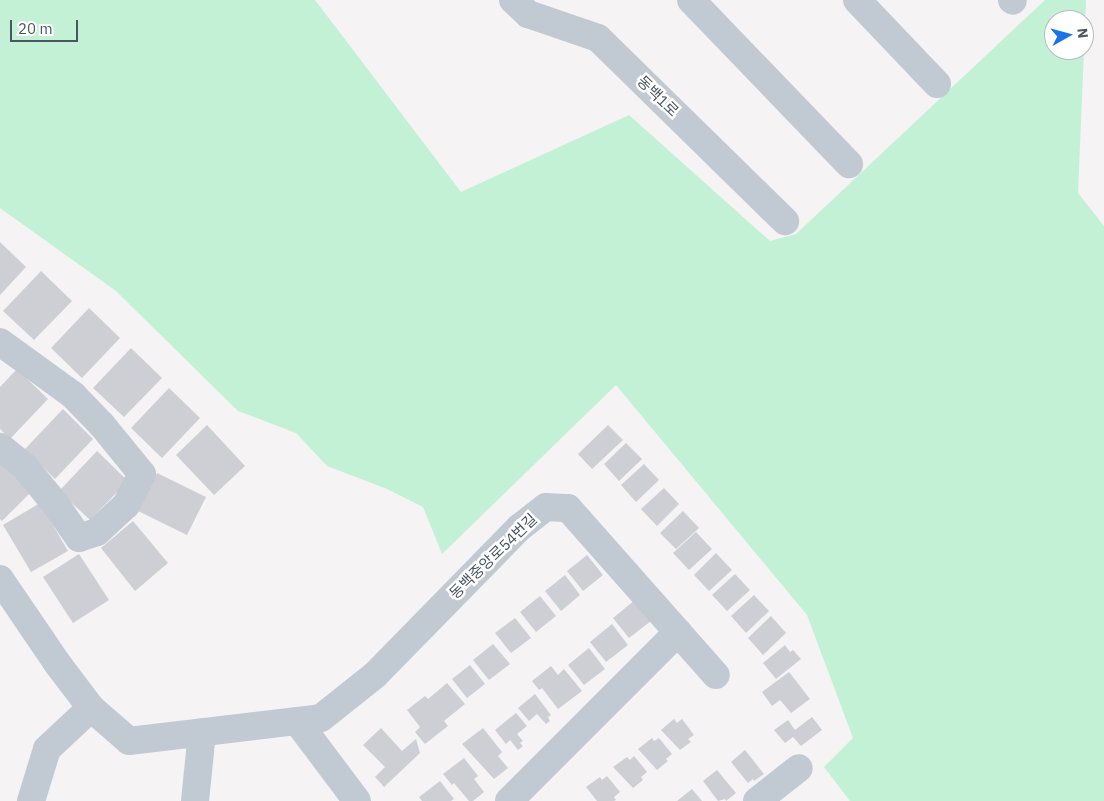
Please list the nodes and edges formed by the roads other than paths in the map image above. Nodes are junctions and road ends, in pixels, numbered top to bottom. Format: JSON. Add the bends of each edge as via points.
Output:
{"nodes":[{"id":1,"x":513,"y":0,"type":"edge"},
{"id":2,"x":691,"y":0,"type":"edge"},
{"id":3,"x":857,"y":0,"type":"edge"},
{"id":4,"x":937,"y":84,"type":"dead end"},
{"id":5,"x":849,"y":164,"type":"dead end"},
{"id":6,"x":785,"y":221,"type":"dead end"},
{"id":7,"x":0,"y":342,"type":"edge"},
{"id":8,"x":0,"y":447,"type":"edge"},
{"id":9,"x":0,"y":579,"type":"edge"},
{"id":10,"x":678,"y":632,"type":"junction"},
{"id":11,"x":716,"y":675,"type":"dead end"},
{"id":12,"x":91,"y":708,"type":"junction"},
{"id":13,"x":298,"y":721,"type":"junction"},
{"id":14,"x":202,"y":732,"type":"junction"},
{"id":15,"x":799,"y":768,"type":"dead end"},
{"id":16,"x":30,"y":801,"type":"edge"},
{"id":17,"x":195,"y":801,"type":"edge"},
{"id":18,"x":357,"y":801,"type":"edge"},
{"id":19,"x":509,"y":801,"type":"edge"},
{"id":20,"x":757,"y":801,"type":"edge"}],
"edges":[{"from":1,"to":6,"type":"street","name":"동백1로","via":[[528,14],[598,38]]},
{"from":2,"to":5,"type":"street"},
{"from":3,"to":4,"type":"street"},
{"from":7,"to":8,"type":"street","via":[[73,395],[142,474],[126,505],[97,532],[79,538],[25,467]]},
{"from":9,"to":12,"type":"street","name":"동백중앙로54번길"},
{"from":10,"to":11,"type":"street","name":"동백중앙로54번길"},
{"from":10,"to":13,"type":"street","name":"동백중앙로54번길","via":[[568,508],[546,507],[519,528],[375,675],[321,718]]},
{"from":10,"to":19,"type":"street"},
{"from":12,"to":14,"type":"street","name":"동백중앙로54번길","via":[[129,741]]},
{"from":12,"to":16,"type":"street","via":[[47,749]]},
{"from":13,"to":14,"type":"street","name":"동백중앙로54번길"},
{"from":13,"to":18,"type":"street"},
{"from":14,"to":17,"type":"street"},
{"from":15,"to":20,"type":"street"}]}
